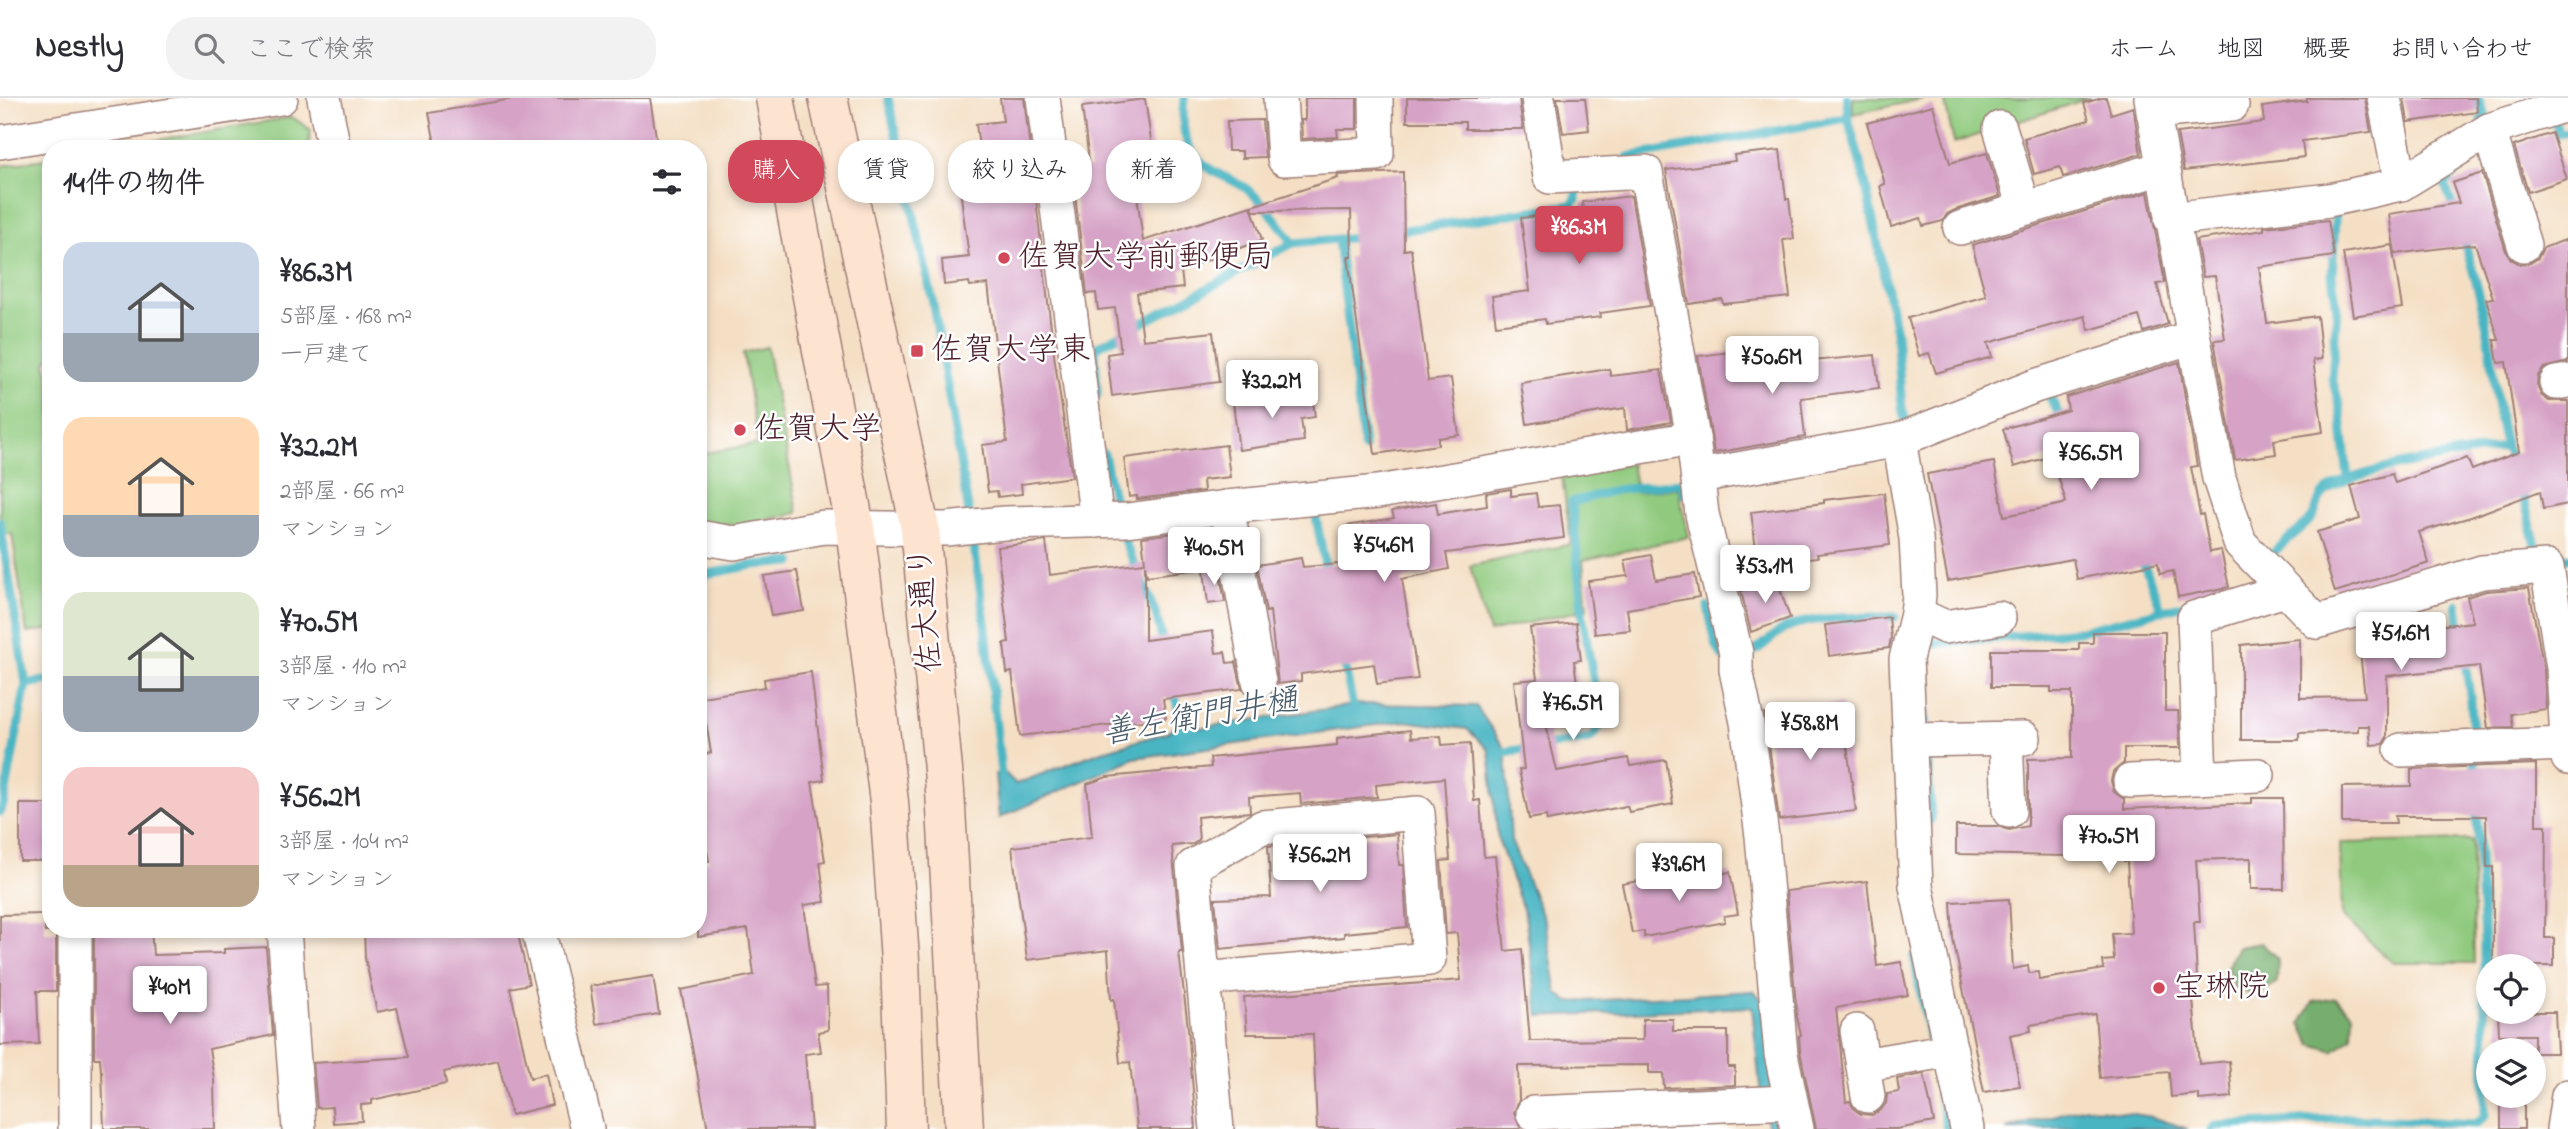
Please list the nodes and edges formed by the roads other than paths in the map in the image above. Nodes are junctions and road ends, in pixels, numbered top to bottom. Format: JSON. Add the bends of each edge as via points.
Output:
{"nodes":[{"id":1,"x":281,"y":98,"type":"edge"},
{"id":2,"x":324,"y":98,"type":"edge"},
{"id":3,"x":775,"y":98,"type":"edge"},
{"id":4,"x":828,"y":98,"type":"edge"},
{"id":5,"x":1043,"y":98,"type":"edge"},
{"id":6,"x":1280,"y":98,"type":"edge"},
{"id":7,"x":1376,"y":98,"type":"edge"},
{"id":8,"x":1538,"y":98,"type":"edge"},
{"id":9,"x":2384,"y":98,"type":"edge"},
{"id":10,"x":2568,"y":104,"type":"edge"},
{"id":11,"x":2152,"y":105,"type":"edge"},
{"id":12,"x":2232,"y":105,"type":"dead end"},
{"id":13,"x":2000,"y":128,"type":"dead end"},
{"id":14,"x":332,"y":140,"type":"edge"},
{"id":15,"x":2493,"y":141,"type":"junction"},
{"id":16,"x":0,"y":142,"type":"edge"},
{"id":17,"x":2162,"y":167,"type":"junction"},
{"id":18,"x":2399,"y":173,"type":"junction"},
{"id":19,"x":2024,"y":208,"type":"junction"},
{"id":20,"x":2171,"y":219,"type":"junction"},
{"id":21,"x":1960,"y":228,"type":"dead end"},
{"id":22,"x":2524,"y":245,"type":"dead end"},
{"id":23,"x":2193,"y":337,"type":"junction"},
{"id":24,"x":1908,"y":436,"type":"junction"},
{"id":25,"x":1693,"y":438,"type":"junction"},
{"id":26,"x":1699,"y":476,"type":"junction"},
{"id":27,"x":1227,"y":507,"type":"junction"},
{"id":28,"x":1111,"y":521,"type":"junction"},
{"id":29,"x":855,"y":527,"type":"junction"},
{"id":30,"x":920,"y":528,"type":"junction"},
{"id":31,"x":707,"y":538,"type":"edge"},
{"id":32,"x":2270,"y":574,"type":"junction"},
{"id":33,"x":1998,"y":618,"type":"dead end"},
{"id":34,"x":1931,"y":620,"type":"junction"},
{"id":35,"x":1259,"y":681,"type":"dead end"},
{"id":36,"x":1924,"y":741,"type":"junction"},
{"id":37,"x":2401,"y":750,"type":"dead end"},
{"id":38,"x":2568,"y":751,"type":"edge"},
{"id":39,"x":2258,"y":775,"type":"dead end"},
{"id":40,"x":2200,"y":778,"type":"junction"},
{"id":41,"x":2130,"y":781,"type":"dead end"},
{"id":42,"x":2008,"y":811,"type":"dead end"},
{"id":43,"x":75,"y":938,"type":"edge"},
{"id":44,"x":285,"y":938,"type":"edge"},
{"id":45,"x":540,"y":938,"type":"edge"},
{"id":46,"x":1203,"y":979,"type":"junction"},
{"id":47,"x":1857,"y":1031,"type":"dead end"},
{"id":48,"x":1938,"y":1052,"type":"junction"},
{"id":49,"x":2568,"y":1096,"type":"edge"},
{"id":50,"x":1783,"y":1110,"type":"edge"},
{"id":51,"x":1533,"y":1113,"type":"dead end"},
{"id":52,"x":75,"y":1129,"type":"edge"},
{"id":53,"x":299,"y":1129,"type":"edge"},
{"id":54,"x":587,"y":1129,"type":"edge"},
{"id":55,"x":905,"y":1129,"type":"edge"},
{"id":56,"x":964,"y":1129,"type":"edge"},
{"id":57,"x":1217,"y":1129,"type":"edge"},
{"id":58,"x":1967,"y":1129,"type":"edge"},
{"id":59,"x":2563,"y":1129,"type":"edge"}],
"edges":[{"from":1,"to":16,"type":"street"},
{"from":2,"to":14,"type":"street"},
{"from":3,"to":29,"type":"main road","name":"佐大通り"},
{"from":4,"to":30,"type":"main road","name":"佐大通り"},
{"from":5,"to":28,"type":"street"},
{"from":6,"to":7,"type":"street","via":[[1283,159],[1377,154]]},
{"from":8,"to":25,"type":"street","via":[[1550,177],[1646,172]]},
{"from":9,"to":18,"type":"street"},
{"from":10,"to":15,"type":"street"},
{"from":11,"to":12,"type":"street"},
{"from":11,"to":17,"type":"street"},
{"from":13,"to":19,"type":"street"},
{"from":15,"to":18,"type":"street"},
{"from":15,"to":22,"type":"street"},
{"from":17,"to":19,"type":"street"},
{"from":17,"to":20,"type":"street"},
{"from":18,"to":20,"type":"street","via":[[2336,199]]},
{"from":19,"to":21,"type":"street"},
{"from":20,"to":23,"type":"street"},
{"from":23,"to":24,"type":"street","via":[[2035,386]]},
{"from":23,"to":32,"type":"street","via":[[2220,478],[2240,543]]},
{"from":24,"to":26,"type":"street"},
{"from":24,"to":34,"type":"street","via":[[1919,596]]},
{"from":25,"to":26,"type":"street"},
{"from":25,"to":27,"type":"street","via":[[1378,492]]},
{"from":26,"to":50,"type":"street","via":[[1702,514],[1736,658],[1761,823]]},
{"from":27,"to":28,"type":"street"},
{"from":27,"to":35,"type":"street"},
{"from":28,"to":30,"type":"street"},
{"from":29,"to":30,"type":"street"},
{"from":29,"to":31,"type":"street","via":[[824,527],[734,543]]},
{"from":29,"to":55,"type":"main road","name":"佐大通り","via":[[889,802]]},
{"from":30,"to":56,"type":"main road","name":"佐大通り","via":[[945,791]]},
{"from":32,"to":38,"type":"street","via":[[2318,622],[2482,572],[2547,567],[2563,668]]},
{"from":32,"to":40,"type":"street","via":[[2194,618]]},
{"from":33,"to":34,"type":"street"},
{"from":34,"to":36,"type":"street","via":[[1906,659]]},
{"from":36,"to":42,"type":"street","via":[[2015,738]]},
{"from":36,"to":48,"type":"street","via":[[1914,834],[1916,886]]},
{"from":37,"to":38,"type":"street"},
{"from":39,"to":40,"type":"street"},
{"from":40,"to":41,"type":"street"},
{"from":43,"to":52,"type":"street"},
{"from":44,"to":53,"type":"street"},
{"from":45,"to":54,"type":"street"},
{"from":46,"to":46,"type":"street","via":[[1193,866],[1262,827],[1418,813],[1429,959]]},
{"from":46,"to":57,"type":"street"},
{"from":47,"to":48,"type":"street","via":[[1866,1081]]},
{"from":48,"to":58,"type":"street"},
{"from":49,"to":59,"type":"street"},
{"from":50,"to":51,"type":"street"}]}
